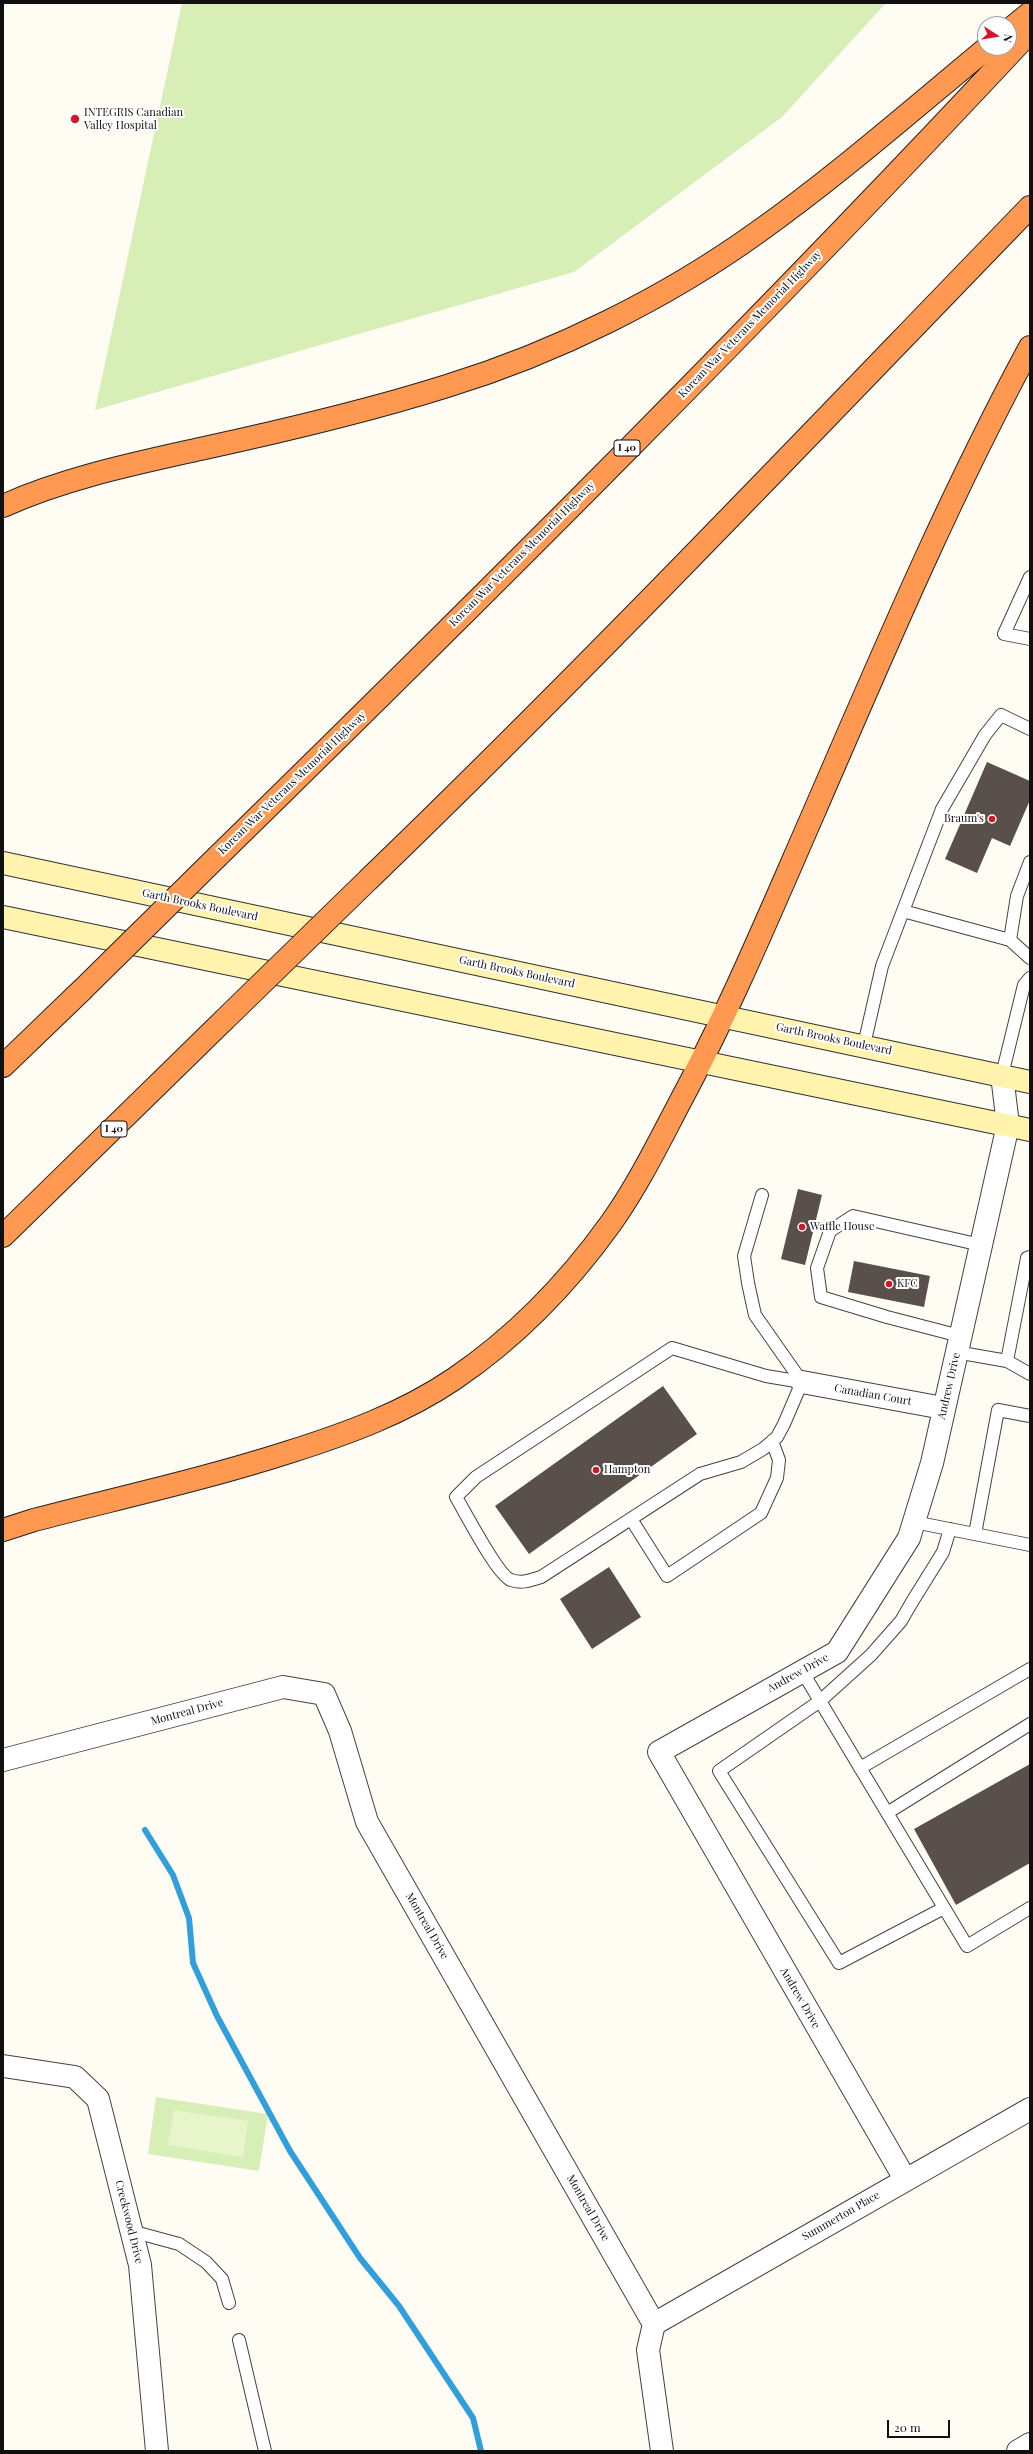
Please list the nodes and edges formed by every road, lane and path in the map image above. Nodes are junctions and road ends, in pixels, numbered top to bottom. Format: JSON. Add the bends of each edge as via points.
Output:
{"nodes":[{"id":1,"x":1030,"y":13,"type":"edge"},
{"id":2,"x":1017,"y":24,"type":"edge"},
{"id":3,"x":1030,"y":32,"type":"edge"},
{"id":4,"x":978,"y":56,"type":"edge"},
{"id":5,"x":1030,"y":207,"type":"edge"},
{"id":6,"x":1030,"y":347,"type":"edge"},
{"id":7,"x":3,"y":506,"type":"edge"},
{"id":8,"x":1030,"y":577,"type":"edge"},
{"id":9,"x":1030,"y":640,"type":"edge"},
{"id":10,"x":1030,"y":729,"type":"edge"},
{"id":11,"x":1030,"y":862,"type":"edge"},
{"id":12,"x":3,"y":863,"type":"edge"},
{"id":13,"x":903,"y":911,"type":"junction"},
{"id":14,"x":3,"y":917,"type":"edge"},
{"id":15,"x":1010,"y":940,"type":"junction"},
{"id":16,"x":1030,"y":958,"type":"edge"},
{"id":17,"x":1030,"y":978,"type":"edge"},
{"id":18,"x":724,"y":1017,"type":"junction"},
{"id":19,"x":864,"y":1045,"type":"junction"},
{"id":20,"x":700,"y":1063,"type":"junction"},
{"id":21,"x":3,"y":1066,"type":"edge"},
{"id":22,"x":1002,"y":1075,"type":"junction"},
{"id":23,"x":1030,"y":1082,"type":"edge"},
{"id":24,"x":1008,"y":1125,"type":"junction"},
{"id":25,"x":1030,"y":1130,"type":"edge"},
{"id":26,"x":762,"y":1194,"type":"dead end"},
{"id":27,"x":3,"y":1236,"type":"edge"},
{"id":28,"x":981,"y":1245,"type":"junction"},
{"id":29,"x":1030,"y":1257,"type":"edge"},
{"id":30,"x":958,"y":1344,"type":"junction"},
{"id":31,"x":1007,"y":1361,"type":"junction"},
{"id":32,"x":1030,"y":1374,"type":"edge"},
{"id":33,"x":802,"y":1382,"type":"junction"},
{"id":34,"x":943,"y":1408,"type":"junction"},
{"id":35,"x":1030,"y":1416,"type":"edge"},
{"id":36,"x":772,"y":1441,"type":"junction"},
{"id":37,"x":631,"y":1519,"type":"junction"},
{"id":38,"x":914,"y":1522,"type":"junction"},
{"id":39,"x":950,"y":1529,"type":"junction"},
{"id":40,"x":3,"y":1530,"type":"edge"},
{"id":41,"x":975,"y":1534,"type":"junction"},
{"id":42,"x":1030,"y":1545,"type":"edge"},
{"id":43,"x":1030,"y":1669,"type":"edge"},
{"id":44,"x":802,"y":1671,"type":"junction"},
{"id":45,"x":820,"y":1701,"type":"junction"},
{"id":46,"x":1030,"y":1724,"type":"edge"},
{"id":47,"x":3,"y":1760,"type":"edge"},
{"id":48,"x":860,"y":1768,"type":"junction"},
{"id":49,"x":887,"y":1813,"type":"junction"},
{"id":50,"x":944,"y":1908,"type":"junction"},
{"id":51,"x":1030,"y":1908,"type":"edge"},
{"id":52,"x":3,"y":2066,"type":"edge"},
{"id":53,"x":1030,"y":2109,"type":"edge"},
{"id":54,"x":905,"y":2179,"type":"junction"},
{"id":55,"x":131,"y":2231,"type":"junction"},
{"id":56,"x":229,"y":2303,"type":"dead end"},
{"id":57,"x":654,"y":2324,"type":"junction"},
{"id":58,"x":239,"y":2340,"type":"dead end"},
{"id":59,"x":1030,"y":2444,"type":"edge"},
{"id":60,"x":158,"y":2451,"type":"edge"},
{"id":61,"x":265,"y":2451,"type":"edge"},
{"id":62,"x":662,"y":2451,"type":"edge"},
{"id":63,"x":1018,"y":2451,"type":"edge"}],
"edges":[{"from":1,"to":2,"type":"highway"},
{"from":3,"to":21,"type":"highway","name":"Korean War Veterans Memorial Highway","number":"I 40","bridge":true,"via":[[937,132],[693,382],[372,706]]},
{"from":4,"to":7,"type":"highway","via":[[813,191],[756,234],[691,276],[591,330],[450,386],[346,416],[112,469],[56,485]]},
{"from":5,"to":27,"type":"highway","number":"I 40","bridge":true,"via":[[762,484],[444,806]]},
{"from":6,"to":18,"type":"highway","via":[[982,436],[928,548]]},
{"from":8,"to":9,"type":"lane","via":[[1004,634]]},
{"from":10,"to":13,"type":"lane","via":[[1000,715],[985,735],[942,809]]},
{"from":11,"to":15,"type":"lane","via":[[1017,896]]},
{"from":12,"to":18,"type":"street","name":"Garth Brooks Boulevard"},
{"from":13,"to":15,"type":"lane"},
{"from":13,"to":19,"type":"lane","via":[[882,966]]},
{"from":14,"to":20,"type":"street"},
{"from":15,"to":16,"type":"lane"},
{"from":17,"to":22,"type":"lane","via":[[1024,985]]},
{"from":18,"to":19,"type":"street","name":"Garth Brooks Boulevard"},
{"from":18,"to":20,"type":"highway"},
{"from":19,"to":22,"type":"street","name":"Garth Brooks Boulevard"},
{"from":20,"to":24,"type":"street"},
{"from":20,"to":40,"type":"highway","via":[[652,1154],[612,1221],[564,1283],[514,1333],[453,1380],[395,1413],[325,1441],[246,1466]]},
{"from":22,"to":23,"type":"street","name":"Garth Brooks Boulevard"},
{"from":22,"to":24,"type":"street","name":"Andrew Drive"},
{"from":24,"to":25,"type":"street"},
{"from":24,"to":28,"type":"street","name":"Andrew Drive"},
{"from":26,"to":33,"type":"lane","via":[[744,1256],[755,1316]]},
{"from":28,"to":30,"type":"street","name":"Andrew Drive"},
{"from":28,"to":30,"type":"lane","via":[[853,1216],[830,1231],[817,1268],[821,1296],[887,1317]]},
{"from":29,"to":31,"type":"lane","via":[[1027,1258]]},
{"from":30,"to":31,"type":"lane"},
{"from":30,"to":34,"type":"street","name":"Andrew Drive"},
{"from":31,"to":32,"type":"lane"},
{"from":33,"to":34,"type":"street","name":"Canadian Court"},
{"from":33,"to":36,"type":"lane","via":[[784,1424]]},
{"from":33,"to":37,"type":"lane","via":[[766,1376],[672,1348],[476,1476],[456,1497],[499,1570],[510,1580],[524,1582],[542,1577]]},
{"from":34,"to":38,"type":"street","name":"Andrew Drive","via":[[932,1463]]},
{"from":35,"to":41,"type":"lane","via":[[998,1410]]},
{"from":36,"to":37,"type":"lane","via":[[763,1450],[741,1462],[700,1474]]},
{"from":36,"to":37,"type":"lane","via":[[779,1460],[777,1478],[761,1513],[667,1576]]},
{"from":38,"to":39,"type":"lane"},
{"from":38,"to":44,"type":"street","name":"Andrew Drive","via":[[909,1538],[836,1652]]},
{"from":39,"to":41,"type":"lane"},
{"from":39,"to":45,"type":"lane","via":[[944,1552],[901,1620],[872,1655]]},
{"from":41,"to":42,"type":"lane"},
{"from":43,"to":48,"type":"lane"},
{"from":44,"to":45,"type":"lane"},
{"from":44,"to":54,"type":"street","name":"Andrew Drive","via":[[659,1752]]},
{"from":45,"to":48,"type":"lane"},
{"from":45,"to":50,"type":"lane","via":[[719,1771],[839,1963]]},
{"from":46,"to":49,"type":"lane"},
{"from":47,"to":57,"type":"street","name":"Montreal Drive","via":[[283,1687],[324,1694],[340,1731],[367,1822]]},
{"from":48,"to":49,"type":"lane"},
{"from":49,"to":50,"type":"lane"},
{"from":50,"to":51,"type":"lane","via":[[967,1946]]},
{"from":52,"to":55,"type":"street","name":"Creekwood Drive","via":[[75,2077],[98,2099]]},
{"from":53,"to":54,"type":"street","name":"Summerton Place"},
{"from":54,"to":57,"type":"street","name":"Summerton Place"},
{"from":55,"to":56,"type":"lane","via":[[179,2244],[206,2262],[222,2279]]},
{"from":55,"to":60,"type":"street","name":"Creekwood Drive","via":[[140,2265]]},
{"from":57,"to":62,"type":"street","via":[[648,2350]]},
{"from":58,"to":61,"type":"lane"},
{"from":59,"to":63,"type":"street"}]}
